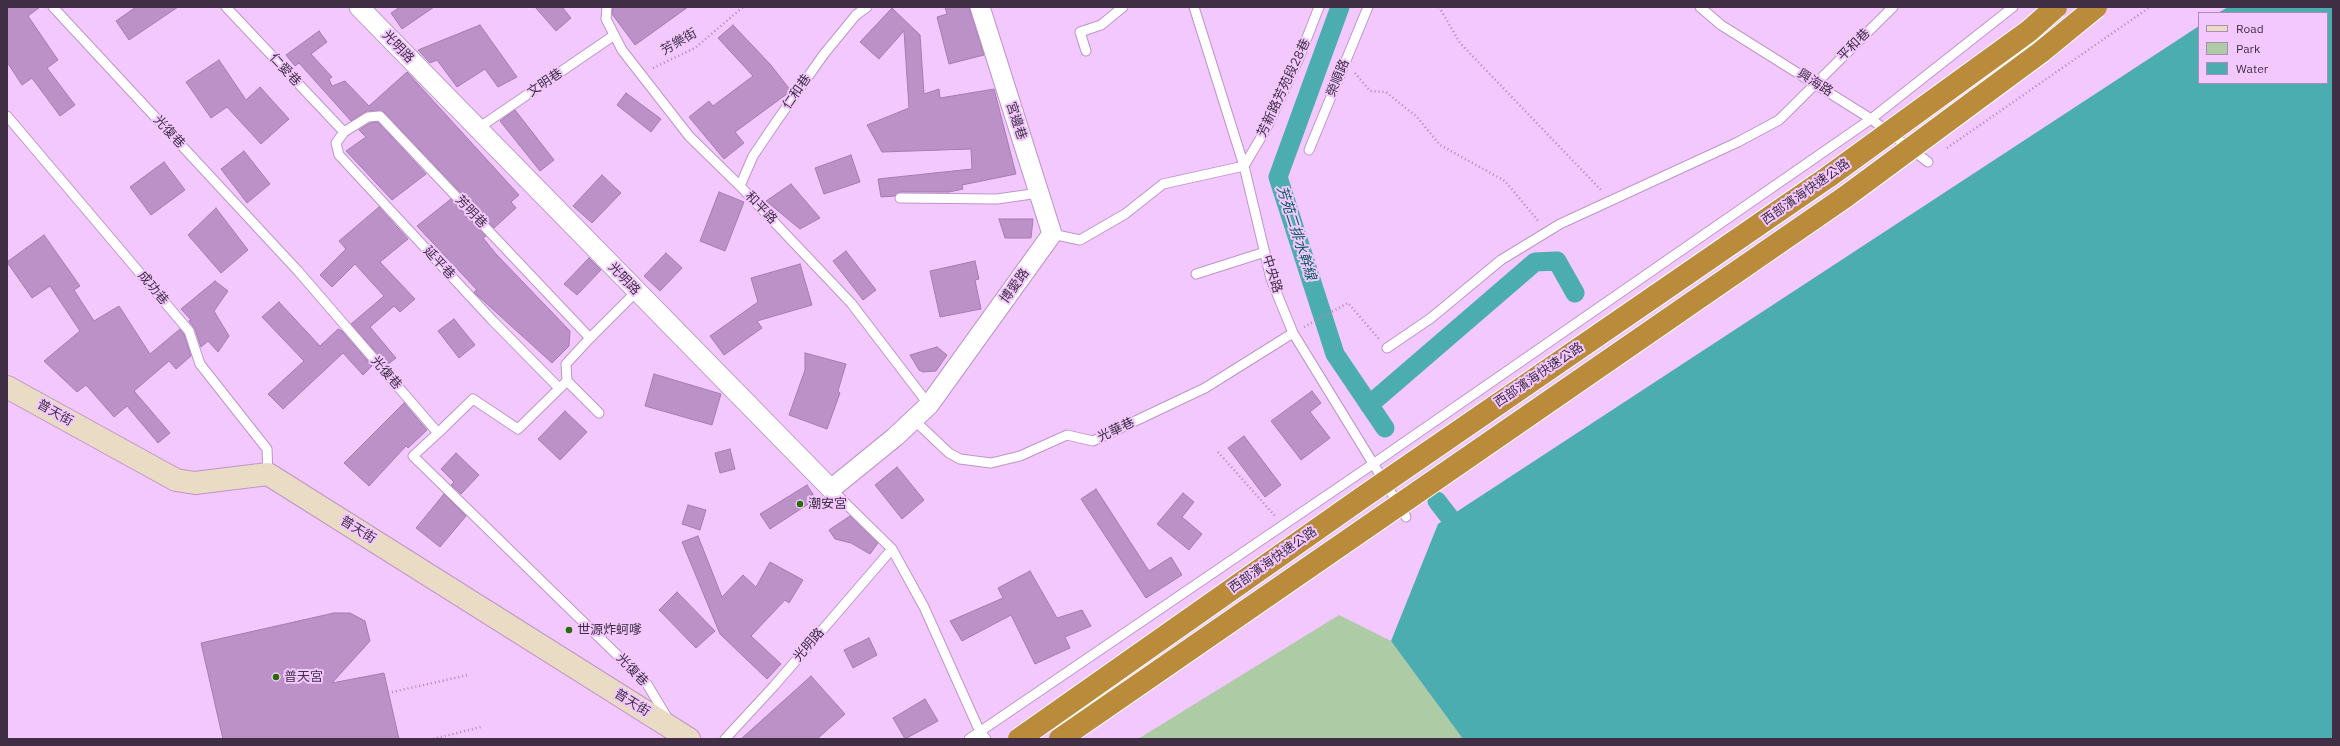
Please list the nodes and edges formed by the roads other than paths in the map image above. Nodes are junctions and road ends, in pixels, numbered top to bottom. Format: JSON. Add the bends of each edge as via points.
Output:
{"nodes":[{"id":1,"x":53,"y":7,"type":"edge"},
{"id":2,"x":226,"y":7,"type":"edge"},
{"id":3,"x":359,"y":7,"type":"edge"},
{"id":4,"x":607,"y":7,"type":"edge"},
{"id":5,"x":867,"y":7,"type":"edge"},
{"id":6,"x":980,"y":7,"type":"edge"},
{"id":7,"x":1123,"y":7,"type":"edge"},
{"id":8,"x":1194,"y":7,"type":"edge"},
{"id":9,"x":1319,"y":7,"type":"edge"},
{"id":10,"x":1368,"y":7,"type":"edge"},
{"id":11,"x":1700,"y":7,"type":"edge"},
{"id":12,"x":1893,"y":7,"type":"edge"},
{"id":13,"x":2013,"y":7,"type":"edge"},
{"id":14,"x":2056,"y":7,"type":"edge"},
{"id":15,"x":2096,"y":7,"type":"edge"},
{"id":16,"x":613,"y":36,"type":"junction"},
{"id":17,"x":1086,"y":51,"type":"dead end"},
{"id":18,"x":1816,"y":83,"type":"junction"},
{"id":19,"x":7,"y":116,"type":"edge"},
{"id":20,"x":1871,"y":119,"type":"junction"},
{"id":21,"x":477,"y":129,"type":"junction"},
{"id":22,"x":344,"y":132,"type":"junction"},
{"id":23,"x":1309,"y":150,"type":"dead end"},
{"id":24,"x":1928,"y":162,"type":"dead end"},
{"id":25,"x":1244,"y":166,"type":"junction"},
{"id":26,"x":740,"y":186,"type":"junction"},
{"id":27,"x":1039,"y":193,"type":"junction"},
{"id":28,"x":900,"y":198,"type":"dead end"},
{"id":29,"x":1052,"y":234,"type":"junction"},
{"id":30,"x":1265,"y":252,"type":"junction"},
{"id":31,"x":1196,"y":274,"type":"dead end"},
{"id":32,"x":636,"y":292,"type":"junction"},
{"id":33,"x":1297,"y":331,"type":"junction"},
{"id":34,"x":590,"y":338,"type":"junction"},
{"id":35,"x":1387,"y":348,"type":"road end"},
{"id":36,"x":567,"y":380,"type":"junction"},
{"id":37,"x":7,"y":387,"type":"edge"},
{"id":38,"x":559,"y":388,"type":"junction"},
{"id":39,"x":929,"y":405,"type":"junction"},
{"id":40,"x":599,"y":413,"type":"dead end"},
{"id":41,"x":914,"y":420,"type":"junction"},
{"id":42,"x":438,"y":433,"type":"junction"},
{"id":43,"x":1373,"y":464,"type":"junction"},
{"id":44,"x":268,"y":474,"type":"junction"},
{"id":45,"x":831,"y":489,"type":"junction"},
{"id":46,"x":1406,"y":517,"type":"dead end"},
{"id":47,"x":892,"y":550,"type":"junction"},
{"id":48,"x":681,"y":734,"type":"edge"},
{"id":49,"x":983,"y":735,"type":"edge"},
{"id":50,"x":725,"y":739,"type":"edge"},
{"id":51,"x":969,"y":739,"type":"edge"},
{"id":52,"x":1019,"y":739,"type":"edge"},
{"id":53,"x":1060,"y":739,"type":"edge"}],
"edges":[{"from":1,"to":42,"type":"lane","name":"光復巷","via":[[298,271]]},
{"from":2,"to":22,"type":"lane","name":"仁愛巷"},
{"from":3,"to":21,"type":"street","name":"光明路"},
{"from":4,"to":16,"type":"lane","name":"和平路","via":[[606,19]]},
{"from":5,"to":26,"type":"lane","name":"仁和巷","via":[[856,16],[824,54],[753,156]]},
{"from":6,"to":27,"type":"street","name":"宮邊巷"},
{"from":7,"to":17,"type":"lane","via":[[1100,25],[1080,32]]},
{"from":8,"to":25,"type":"lane","name":"中央路"},
{"from":9,"to":25,"type":"lane","name":"芳新路芳苑段28巷","via":[[1266,130]]},
{"from":10,"to":23,"type":"lane","name":"榮順路"},
{"from":11,"to":18,"type":"lane","name":"興海路","via":[[1721,25]]},
{"from":12,"to":18,"type":"lane","name":"平和巷"},
{"from":13,"to":20,"type":"lane"},
{"from":14,"to":52,"type":"highway","name":"西部濱海快速公路","bridge":true,"via":[[2029,31],[1828,177],[1363,497]]},
{"from":15,"to":53,"type":"highway","name":"西部濱海快速公路","bridge":true,"via":[[2042,52],[1832,206]]},
{"from":16,"to":21,"type":"lane","name":"文明巷"},
{"from":16,"to":26,"type":"lane","name":"和平路","via":[[688,136]]},
{"from":18,"to":20,"type":"lane","name":"興海路"},
{"from":18,"to":35,"type":"lane","name":"平和巷","via":[[1779,120],[1738,142],[1610,200],[1547,232],[1501,260],[1431,318]]},
{"from":19,"to":44,"type":"lane","name":"成功巷","via":[[189,331],[200,364],[267,449]]},
{"from":20,"to":24,"type":"lane","name":"興海路"},
{"from":20,"to":43,"type":"lane"},
{"from":21,"to":32,"type":"street","name":"光明路"},
{"from":22,"to":34,"type":"lane","name":"芳明巷","via":[[368,117],[380,116]]},
{"from":22,"to":38,"type":"lane","name":"延平巷","via":[[336,143],[338,155]]},
{"from":25,"to":29,"type":"lane","via":[[1163,184],[1125,214],[1080,240]]},
{"from":25,"to":30,"type":"lane","name":"中央路"},
{"from":26,"to":39,"type":"lane","name":"和平路","via":[[851,303]]},
{"from":27,"to":28,"type":"lane","via":[[997,199]]},
{"from":27,"to":29,"type":"street","name":"宮邊巷"},
{"from":29,"to":39,"type":"street","name":"博愛路"},
{"from":30,"to":31,"type":"lane"},
{"from":30,"to":33,"type":"lane","name":"中央路","via":[[1271,279]]},
{"from":32,"to":34,"type":"lane"},
{"from":32,"to":45,"type":"street","name":"光明路"},
{"from":33,"to":41,"type":"lane","name":"光華巷","via":[[1205,388],[1093,441],[1067,435],[1020,456],[991,462],[960,459],[949,453]]},
{"from":33,"to":43,"type":"lane","name":"中央路"},
{"from":34,"to":36,"type":"lane","via":[[566,364]]},
{"from":36,"to":38,"type":"lane"},
{"from":36,"to":40,"type":"lane"},
{"from":37,"to":44,"type":"street","name":"普天街","via":[[176,480],[195,483]]},
{"from":38,"to":42,"type":"lane","via":[[518,429],[473,399]]},
{"from":39,"to":41,"type":"street","name":"博愛路"},
{"from":41,"to":45,"type":"street","name":"博愛路"},
{"from":42,"to":48,"type":"lane","name":"光復巷","via":[[413,456],[647,684]]},
{"from":43,"to":46,"type":"lane","name":"中央路"},
{"from":43,"to":49,"type":"lane"},
{"from":44,"to":48,"type":"street","name":"普天街"},
{"from":45,"to":47,"type":"lane","name":"光明路"},
{"from":47,"to":49,"type":"lane","name":"光明路","via":[[924,607]]},
{"from":47,"to":50,"type":"lane","name":"光明路"},
{"from":49,"to":51,"type":"lane"}]}
